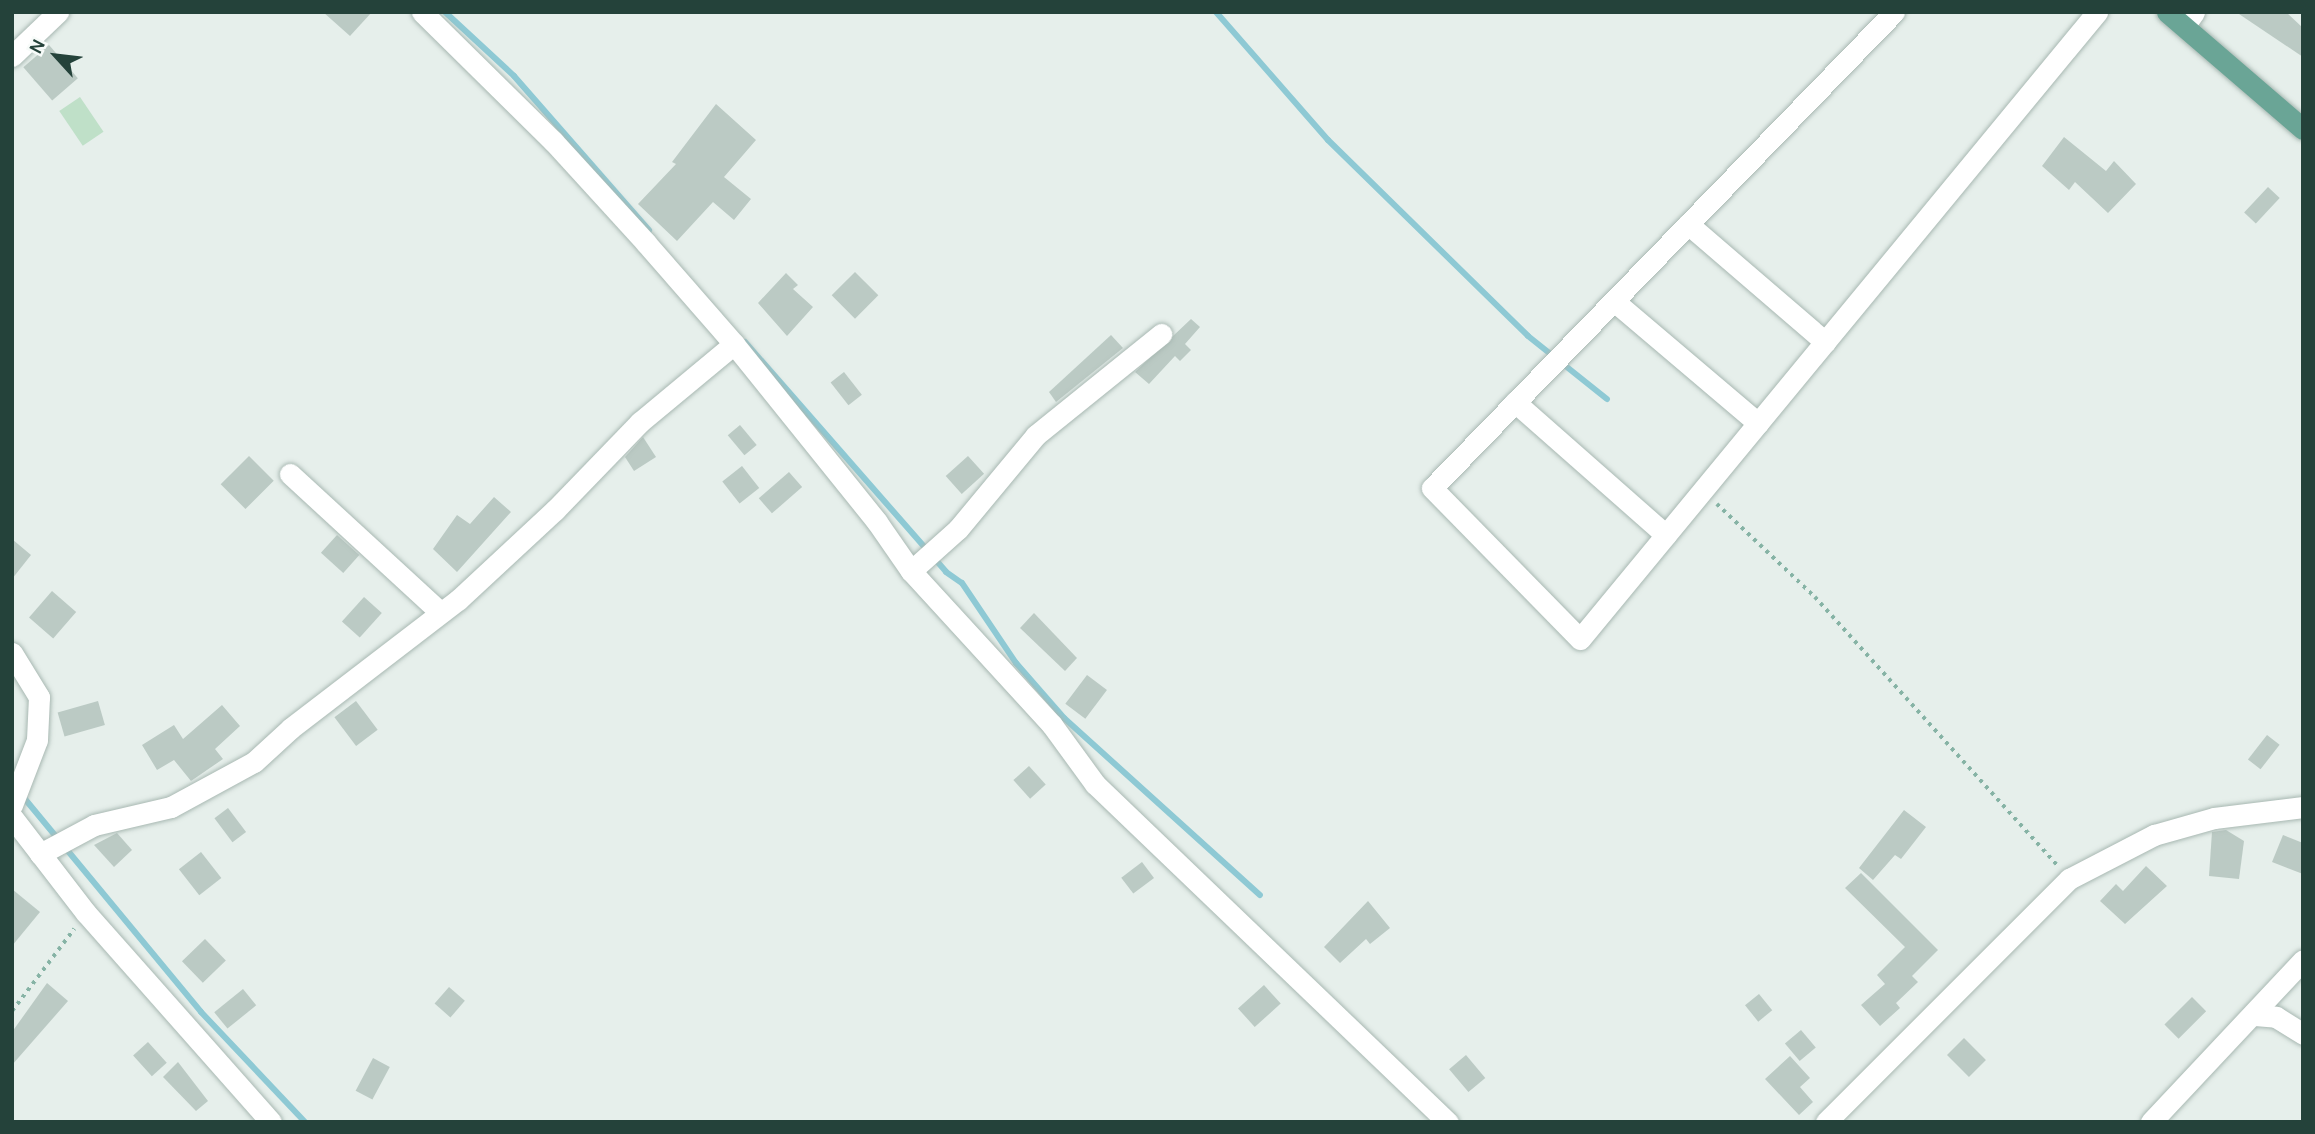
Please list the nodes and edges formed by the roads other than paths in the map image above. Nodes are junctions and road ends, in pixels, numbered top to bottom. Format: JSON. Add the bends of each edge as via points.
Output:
{"nodes":[{"id":1,"x":58,"y":12,"type":"edge"},
{"id":2,"x":422,"y":12,"type":"edge"},
{"id":3,"x":1894,"y":12,"type":"edge"},
{"id":4,"x":2097,"y":12,"type":"edge"},
{"id":5,"x":2181,"y":17,"type":"edge"},
{"id":6,"x":12,"y":56,"type":"edge"},
{"id":7,"x":2303,"y":129,"type":"edge"},
{"id":8,"x":1688,"y":224,"type":"junction"},
{"id":9,"x":1614,"y":300,"type":"junction"},
{"id":10,"x":1161,"y":334,"type":"dead end"},
{"id":11,"x":1825,"y":342,"type":"junction"},
{"id":12,"x":734,"y":344,"type":"junction"},
{"id":13,"x":1516,"y":402,"type":"junction"},
{"id":14,"x":1758,"y":423,"type":"junction"},
{"id":15,"x":290,"y":474,"type":"dead end"},
{"id":16,"x":1666,"y":535,"type":"junction"},
{"id":17,"x":911,"y":571,"type":"junction"},
{"id":18,"x":440,"y":612,"type":"junction"},
{"id":19,"x":12,"y":653,"type":"edge"},
{"id":20,"x":12,"y":805,"type":"edge"},
{"id":21,"x":2303,"y":807,"type":"edge"},
{"id":22,"x":12,"y":817,"type":"edge"},
{"id":23,"x":40,"y":854,"type":"junction"},
{"id":24,"x":2303,"y":960,"type":"edge"},
{"id":25,"x":2255,"y":1015,"type":"junction"},
{"id":26,"x":2303,"y":1034,"type":"edge"},
{"id":27,"x":271,"y":1122,"type":"edge"},
{"id":28,"x":1448,"y":1122,"type":"edge"},
{"id":29,"x":1826,"y":1122,"type":"edge"},
{"id":30,"x":2151,"y":1122,"type":"edge"}],
"edges":[{"from":1,"to":6,"type":"street"},
{"from":2,"to":12,"type":"street","via":[[553,141]]},
{"from":3,"to":8,"type":"street"},
{"from":4,"to":11,"type":"street"},
{"from":5,"to":7,"type":"main road"},
{"from":8,"to":9,"type":"street"},
{"from":8,"to":11,"type":"street"},
{"from":9,"to":13,"type":"street"},
{"from":9,"to":14,"type":"street"},
{"from":10,"to":17,"type":"street","via":[[1036,435],[958,530]]},
{"from":11,"to":14,"type":"street"},
{"from":12,"to":17,"type":"street"},
{"from":12,"to":18,"type":"street","via":[[640,422],[515,548]]},
{"from":13,"to":16,"type":"street"},
{"from":13,"to":16,"type":"street","via":[[1432,488],[1580,639]]},
{"from":14,"to":16,"type":"street"},
{"from":15,"to":18,"type":"street"},
{"from":17,"to":28,"type":"street","via":[[1052,725],[1095,784]]},
{"from":18,"to":23,"type":"street","via":[[244,769],[171,807],[94,825]]},
{"from":19,"to":20,"type":"street","via":[[39,697],[37,740]]},
{"from":21,"to":29,"type":"street","via":[[2214,818],[2154,835],[2069,879],[1978,965]]},
{"from":22,"to":23,"type":"street"},
{"from":23,"to":27,"type":"street","via":[[86,913]]},
{"from":24,"to":25,"type":"street"},
{"from":25,"to":26,"type":"street","via":[[2276,1017]]},
{"from":25,"to":30,"type":"street"}]}
